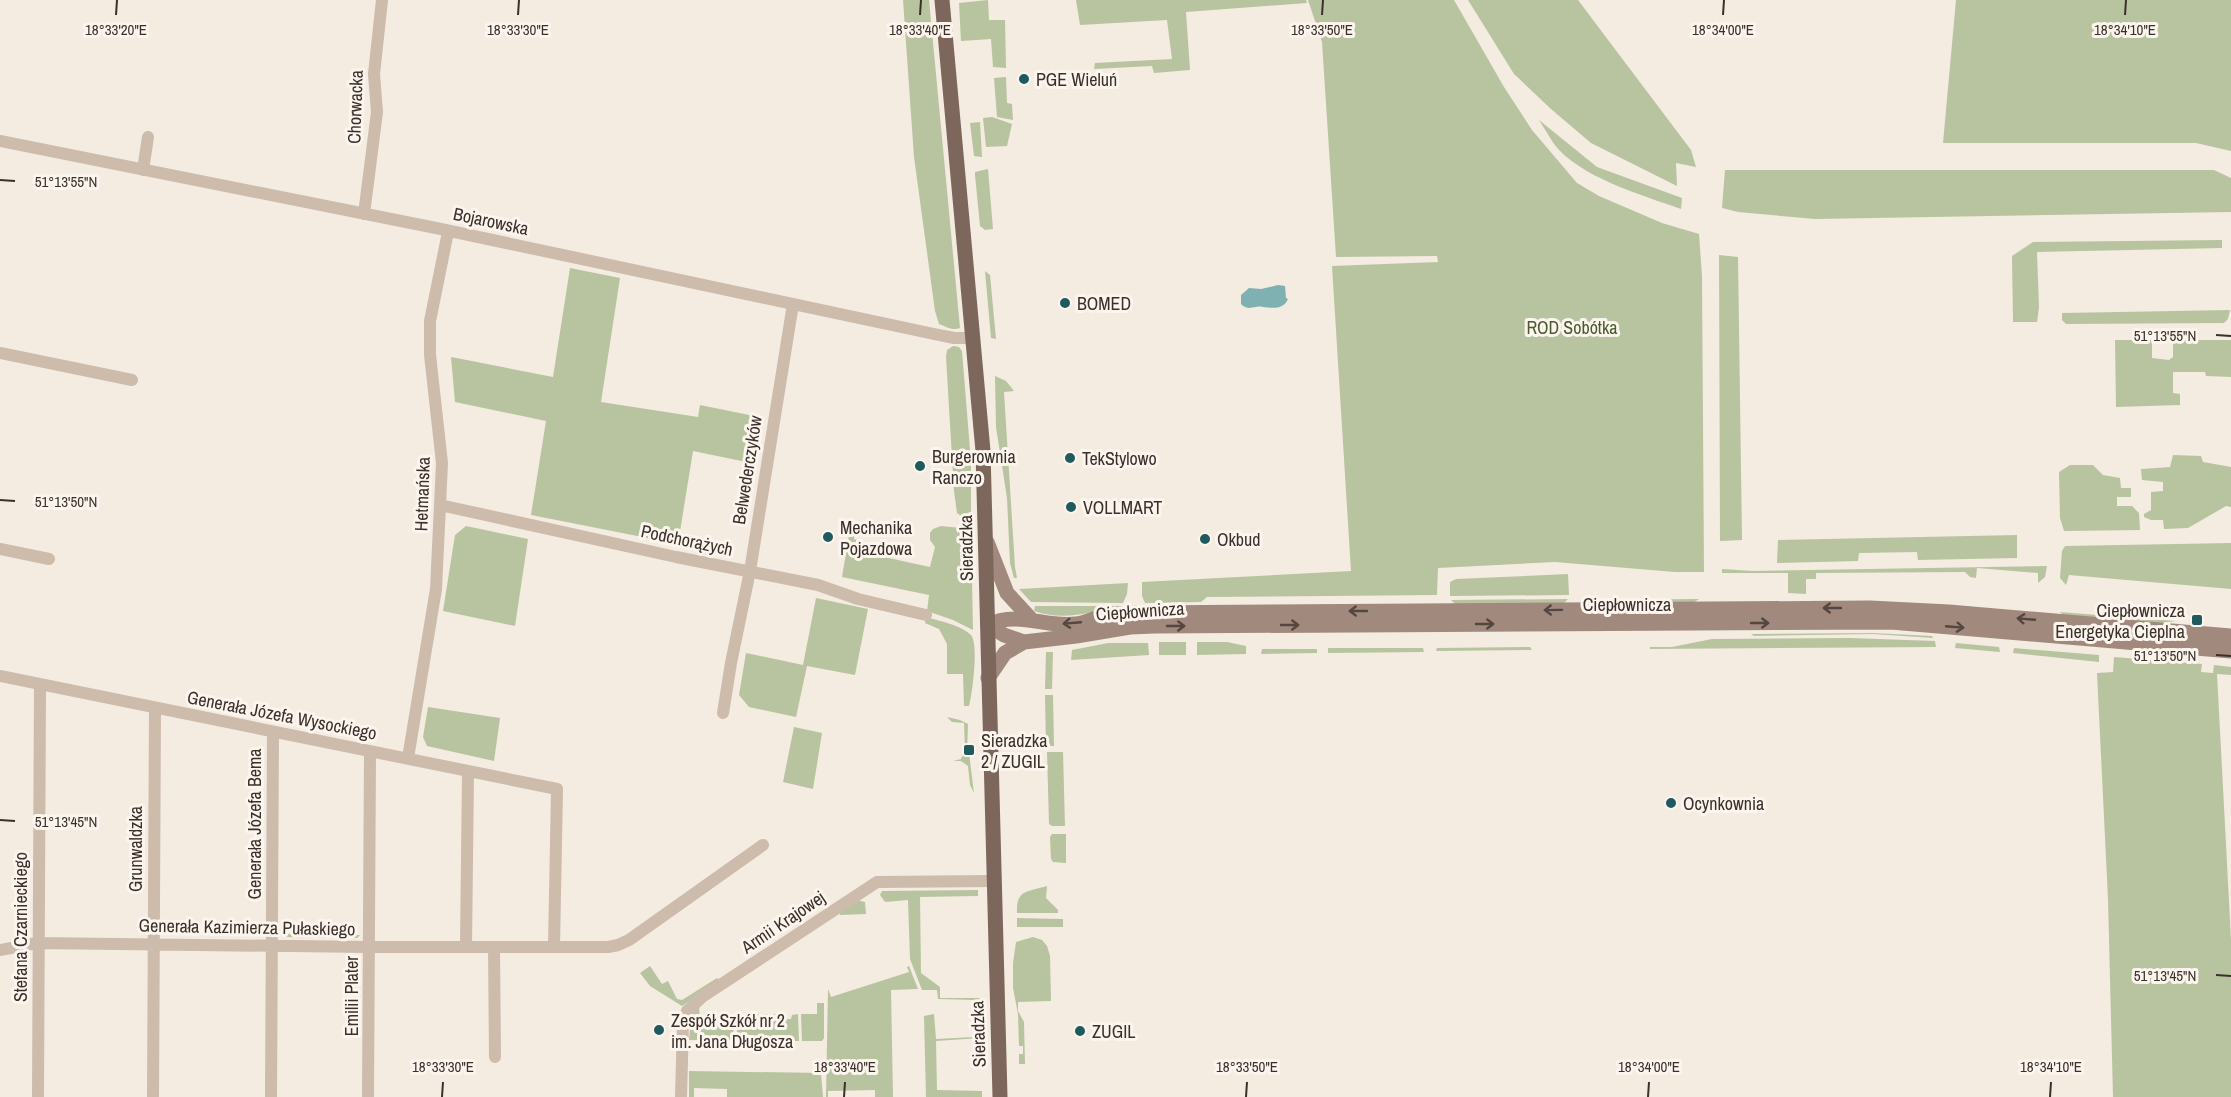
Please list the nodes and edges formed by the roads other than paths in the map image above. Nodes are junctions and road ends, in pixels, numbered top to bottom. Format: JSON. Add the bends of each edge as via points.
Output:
{"nodes":[{"id":1,"x":382,"y":0,"type":"edge"},
{"id":2,"x":942,"y":0,"type":"edge"},
{"id":3,"x":148,"y":137,"type":"dead end"},
{"id":4,"x":0,"y":141,"type":"edge"},
{"id":5,"x":143,"y":170,"type":"junction"},
{"id":6,"x":364,"y":214,"type":"junction"},
{"id":7,"x":448,"y":232,"type":"junction"},
{"id":8,"x":793,"y":304,"type":"junction"},
{"id":9,"x":974,"y":338,"type":"junction"},
{"id":10,"x":0,"y":353,"type":"edge"},
{"id":11,"x":132,"y":380,"type":"dead end"},
{"id":12,"x":440,"y":506,"type":"junction"},
{"id":13,"x":986,"y":539,"type":"junction"},
{"id":14,"x":0,"y":549,"type":"edge"},
{"id":15,"x":49,"y":559,"type":"dead end"},
{"id":16,"x":750,"y":571,"type":"junction"},
{"id":17,"x":926,"y":615,"type":"dead end"},
{"id":18,"x":1031,"y":619,"type":"junction"},
{"id":19,"x":988,"y":625,"type":"junction"},
{"id":20,"x":2231,"y":636,"type":"edge"},
{"id":21,"x":1024,"y":642,"type":"junction"},
{"id":22,"x":2231,"y":651,"type":"edge"},
{"id":23,"x":0,"y":676,"type":"edge"},
{"id":24,"x":988,"y":678,"type":"junction"},
{"id":25,"x":40,"y":685,"type":"junction"},
{"id":26,"x":154,"y":708,"type":"junction"},
{"id":27,"x":723,"y":712,"type":"dead end"},
{"id":28,"x":273,"y":732,"type":"junction"},
{"id":29,"x":370,"y":751,"type":"junction"},
{"id":30,"x":408,"y":758,"type":"junction"},
{"id":31,"x":468,"y":771,"type":"junction"},
{"id":32,"x":763,"y":845,"type":"dead end"},
{"id":33,"x":994,"y":881,"type":"junction"},
{"id":34,"x":37,"y":943,"type":"junction"},
{"id":35,"x":153,"y":944,"type":"junction"},
{"id":36,"x":271,"y":945,"type":"junction"},
{"id":37,"x":466,"y":946,"type":"junction"},
{"id":38,"x":495,"y":946,"type":"junction"},
{"id":39,"x":369,"y":947,"type":"junction"},
{"id":40,"x":554,"y":947,"type":"junction"},
{"id":41,"x":0,"y":950,"type":"edge"},
{"id":42,"x":495,"y":1057,"type":"dead end"},
{"id":43,"x":38,"y":1097,"type":"edge"},
{"id":44,"x":153,"y":1097,"type":"edge"},
{"id":45,"x":271,"y":1097,"type":"edge"},
{"id":46,"x":368,"y":1097,"type":"edge"},
{"id":47,"x":681,"y":1097,"type":"edge"},
{"id":48,"x":1000,"y":1097,"type":"edge"}],
"edges":[{"from":1,"to":6,"type":"street","name":"Chorwacka","via":[[374,74],[377,112]]},
{"from":2,"to":9,"type":"main road","name":"Sieradzka"},
{"from":3,"to":5,"type":"street"},
{"from":4,"to":5,"type":"street","name":"Bojarowska"},
{"from":5,"to":6,"type":"street","name":"Bojarowska"},
{"from":6,"to":7,"type":"street","name":"Bojarowska"},
{"from":7,"to":8,"type":"street","name":"Bojarowska"},
{"from":7,"to":12,"type":"street","name":"Hetmańska","via":[[430,321],[441,455]]},
{"from":8,"to":9,"type":"street","name":"Bojarowska","via":[[954,338]]},
{"from":8,"to":16,"type":"street","name":"Belwederczyków"},
{"from":9,"to":13,"type":"main road","name":"Sieradzka"},
{"from":10,"to":11,"type":"street"},
{"from":12,"to":16,"type":"street","name":"Podchorążych"},
{"from":12,"to":30,"type":"street","name":"Hetmańska","via":[[436,589]]},
{"from":13,"to":18,"type":"main road","via":[[1007,593]]},
{"from":13,"to":19,"type":"main road","name":"Sieradzka"},
{"from":14,"to":15,"type":"street"},
{"from":16,"to":17,"type":"street","name":"Podchorążych"},
{"from":16,"to":27,"type":"street","name":"Belwederczyków"},
{"from":18,"to":19,"type":"main road","name":"Ciepłownicza","via":[[1007,618]]},
{"from":20,"to":18,"type":"main road","name":"Ciepłownicza","one_way":true,"via":[[1870,608],[1136,613],[1066,624]]},
{"from":19,"to":21,"type":"main road"},
{"from":19,"to":24,"type":"main road","name":"Sieradzka"},
{"from":21,"to":22,"type":"main road","name":"Ciepłownicza","one_way":true,"via":[[1135,627],[1875,622]]},
{"from":21,"to":24,"type":"main road","via":[[1005,653]]},
{"from":23,"to":25,"type":"street","name":"Generała Józefa Wysockiego"},
{"from":24,"to":33,"type":"main road","name":"Sieradzka"},
{"from":25,"to":26,"type":"street","name":"Generała Józefa Wysockiego"},
{"from":25,"to":34,"type":"street","name":"Stefana Czarnieckiego"},
{"from":26,"to":28,"type":"street","name":"Generała Józefa Wysockiego"},
{"from":26,"to":35,"type":"street","name":"Grunwaldzka"},
{"from":28,"to":29,"type":"street","name":"Generała Józefa Wysockiego"},
{"from":28,"to":36,"type":"street","name":"Generała Józefa Bema"},
{"from":29,"to":30,"type":"street","name":"Generała Józefa Wysockiego"},
{"from":29,"to":39,"type":"street","name":"Emilii Plater"},
{"from":30,"to":31,"type":"street","name":"Generała Józefa Wysockiego"},
{"from":31,"to":37,"type":"street"},
{"from":31,"to":40,"type":"street","name":"Generała Józefa Wysockiego","via":[[557,789]]},
{"from":32,"to":40,"type":"street","name":"Generała Kazimierza Pułaskiego","via":[[630,940],[608,947]]},
{"from":33,"to":47,"type":"street","name":"Armii Krajowej","via":[[877,882],[696,1001],[685,1014]]},
{"from":33,"to":48,"type":"main road","name":"Sieradzka"},
{"from":34,"to":35,"type":"street","name":"Generała Kazimierza Pułaskiego"},
{"from":34,"to":41,"type":"street","name":"Generała Kazimierza Pułaskiego"},
{"from":34,"to":43,"type":"street","name":"Stefana Czarnieckiego"},
{"from":35,"to":36,"type":"street","name":"Generała Kazimierza Pułaskiego"},
{"from":35,"to":44,"type":"street","name":"Grunwaldzka"},
{"from":36,"to":39,"type":"street","name":"Generała Kazimierza Pułaskiego"},
{"from":36,"to":45,"type":"street","name":"Generała Józefa Bema"},
{"from":37,"to":38,"type":"street","name":"Generała Kazimierza Pułaskiego"},
{"from":37,"to":39,"type":"street","name":"Generała Kazimierza Pułaskiego"},
{"from":38,"to":40,"type":"street","name":"Generała Kazimierza Pułaskiego"},
{"from":38,"to":42,"type":"street"},
{"from":39,"to":46,"type":"street","name":"Emilii Plater"}]}
